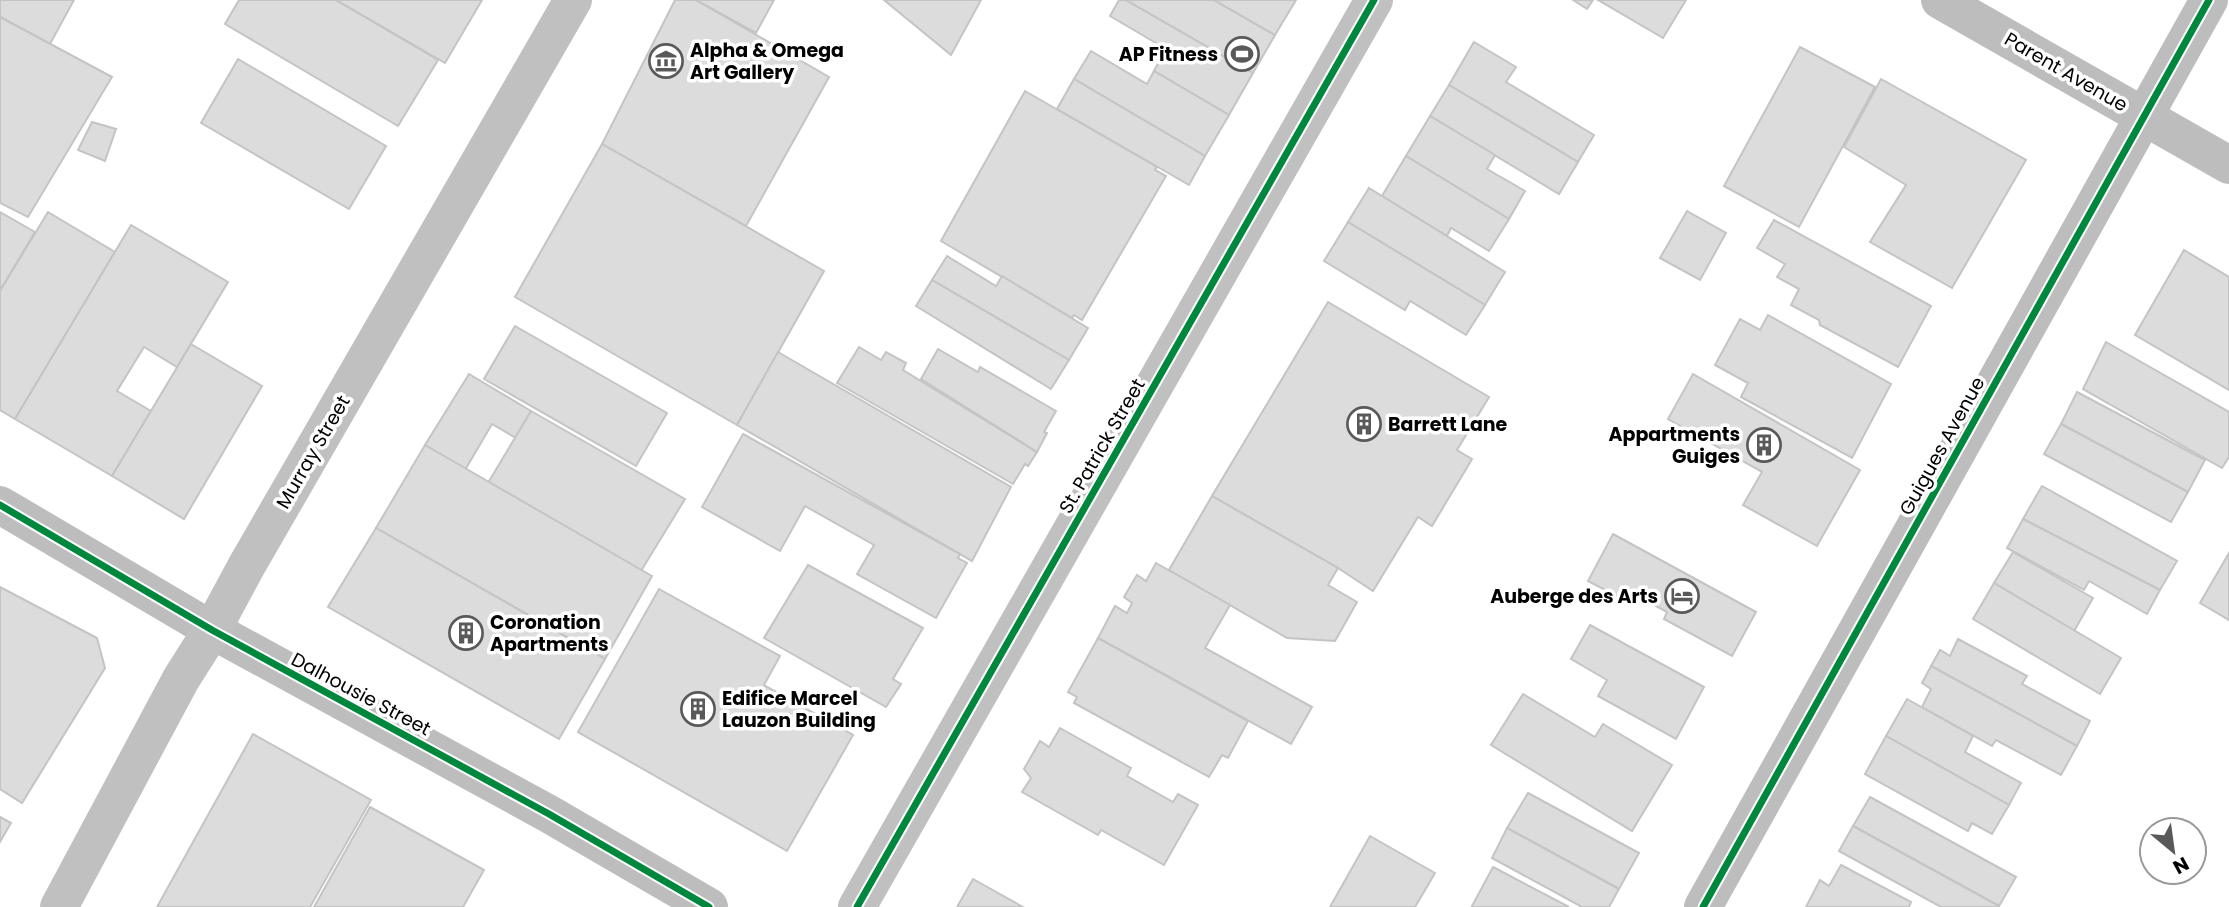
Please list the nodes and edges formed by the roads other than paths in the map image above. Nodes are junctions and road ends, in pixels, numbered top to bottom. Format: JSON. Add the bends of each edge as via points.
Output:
{"nodes":[{"id":1,"x":573,"y":0,"type":"edge"},
{"id":2,"x":1374,"y":0,"type":"edge"},
{"id":3,"x":1940,"y":0,"type":"edge"},
{"id":4,"x":2209,"y":0,"type":"edge"},
{"id":5,"x":2144,"y":116,"type":"junction"},
{"id":6,"x":2229,"y":166,"type":"edge"},
{"id":7,"x":0,"y":505,"type":"edge"},
{"id":8,"x":212,"y":631,"type":"junction"},
{"id":9,"x":58,"y":907,"type":"edge"},
{"id":10,"x":709,"y":907,"type":"edge"},
{"id":11,"x":857,"y":907,"type":"edge"},
{"id":12,"x":1703,"y":907,"type":"edge"}],
"edges":[{"from":1,"to":8,"type":"main road","name":"Murray Street"},
{"from":2,"to":11,"type":"main road","name":"St. Patrick Street"},
{"from":3,"to":5,"type":"street","name":"Parent Avenue"},
{"from":4,"to":5,"type":"street","name":"Guigues Avenue"},
{"from":5,"to":6,"type":"street","name":"Parent Avenue"},
{"from":5,"to":12,"type":"street","name":"Guigues Avenue"},
{"from":7,"to":8,"type":"street","name":"Dalhousie Street"},
{"from":8,"to":9,"type":"main road","name":"Murray Street"},
{"from":8,"to":10,"type":"street","name":"Dalhousie Street","via":[[549,814]]}]}
